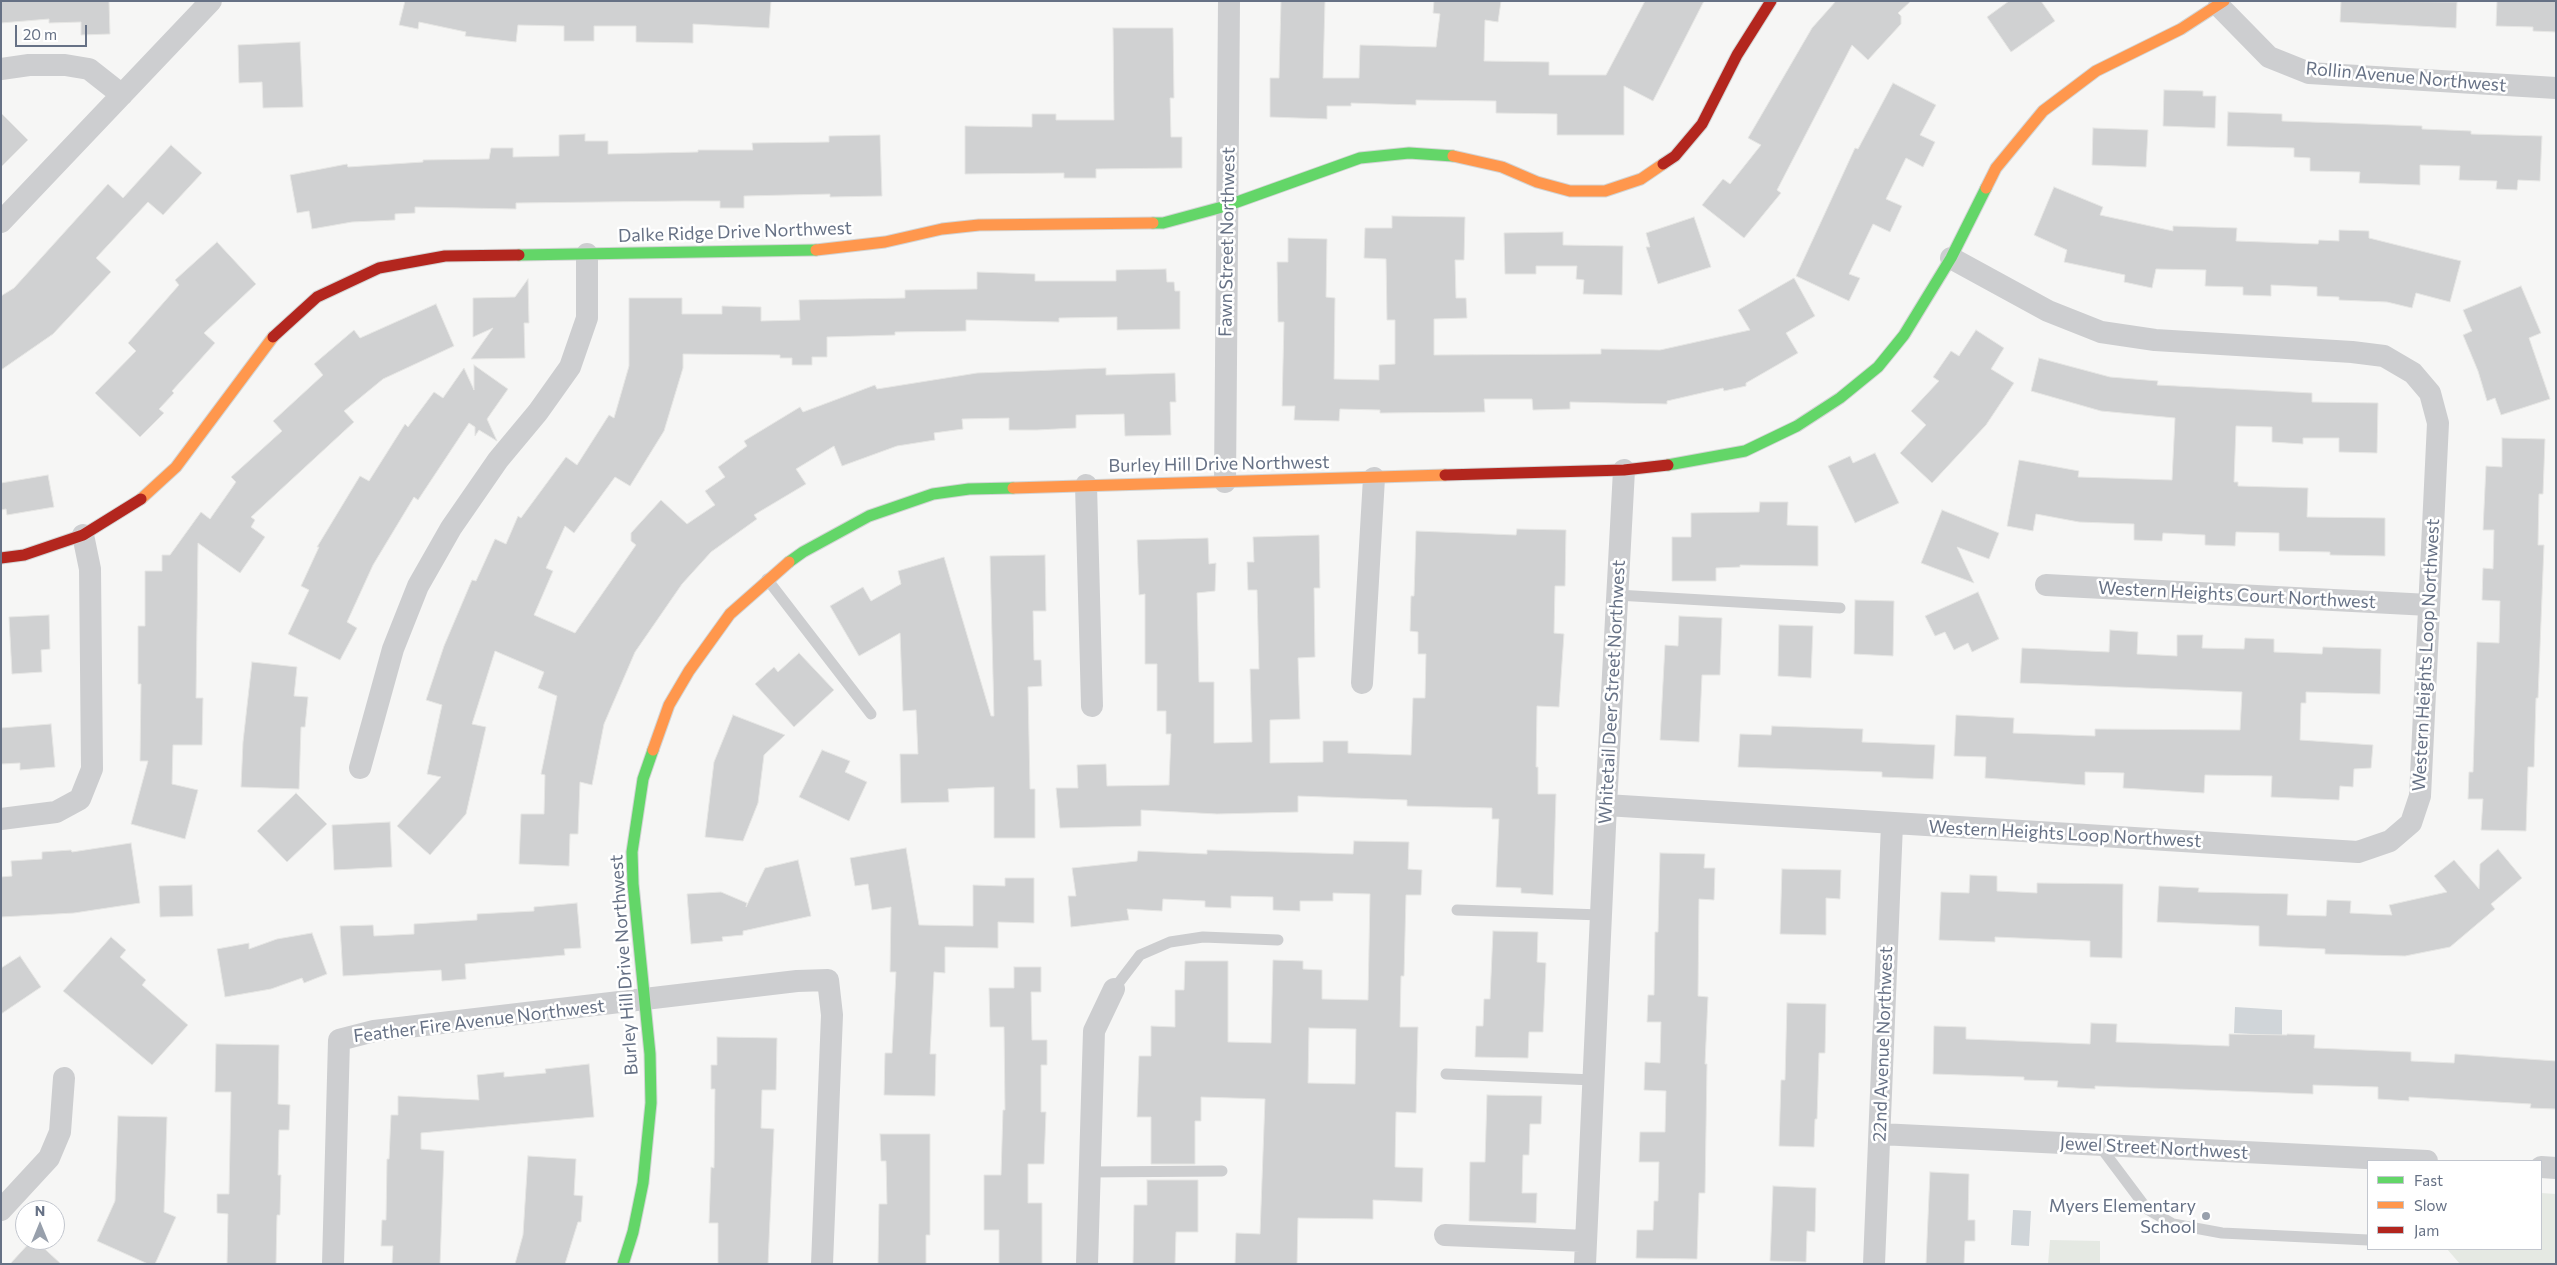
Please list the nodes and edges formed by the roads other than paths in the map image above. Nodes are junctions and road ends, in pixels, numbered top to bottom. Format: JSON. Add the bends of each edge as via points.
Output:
{"nodes":[{"id":1,"x":211,"y":1,"type":"edge"},
{"id":2,"x":1229,"y":1,"type":"edge"},
{"id":3,"x":1771,"y":1,"type":"edge"},
{"id":4,"x":2222,"y":4,"type":"edge"},
{"id":5,"x":1,"y":69,"type":"edge"},
{"id":6,"x":2556,"y":88,"type":"edge"},
{"id":7,"x":122,"y":95,"type":"junction"},
{"id":8,"x":1226,"y":206,"type":"junction"},
{"id":9,"x":1,"y":222,"type":"edge"},
{"id":10,"x":587,"y":254,"type":"junction"},
{"id":11,"x":1951,"y":258,"type":"junction"},
{"id":12,"x":1624,"y":470,"type":"junction"},
{"id":13,"x":1374,"y":478,"type":"junction"},
{"id":14,"x":1225,"y":482,"type":"junction"},
{"id":15,"x":1086,"y":485,"type":"junction"},
{"id":16,"x":83,"y":534,"type":"junction"},
{"id":17,"x":1,"y":558,"type":"edge"},
{"id":18,"x":768,"y":579,"type":"junction"},
{"id":19,"x":2046,"y":585,"type":"dead end"},
{"id":20,"x":1617,"y":595,"type":"junction"},
{"id":21,"x":2429,"y":606,"type":"junction"},
{"id":22,"x":1840,"y":608,"type":"dead end"},
{"id":23,"x":1362,"y":683,"type":"dead end"},
{"id":24,"x":1092,"y":706,"type":"dead end"},
{"id":25,"x":871,"y":714,"type":"dead end"},
{"id":26,"x":360,"y":768,"type":"dead end"},
{"id":27,"x":1606,"y":805,"type":"junction"},
{"id":28,"x":1,"y":819,"type":"edge"},
{"id":29,"x":1892,"y":824,"type":"junction"},
{"id":30,"x":1457,"y":910,"type":"dead end"},
{"id":31,"x":1601,"y":915,"type":"junction"},
{"id":32,"x":1278,"y":940,"type":"dead end"},
{"id":33,"x":1114,"y":990,"type":"joint"},
{"id":34,"x":645,"y":1000,"type":"junction"},
{"id":35,"x":1446,"y":1074,"type":"dead end"},
{"id":36,"x":64,"y":1078,"type":"dead end"},
{"id":37,"x":1594,"y":1080,"type":"junction"},
{"id":38,"x":1880,"y":1134,"type":"junction"},
{"id":39,"x":2099,"y":1145,"type":"junction"},
{"id":40,"x":2406,"y":1160,"type":"edge"},
{"id":41,"x":2542,"y":1167,"type":"edge"},
{"id":42,"x":2556,"y":1168,"type":"edge"},
{"id":43,"x":1090,"y":1172,"type":"junction"},
{"id":44,"x":1222,"y":1172,"type":"dead end"},
{"id":45,"x":1,"y":1210,"type":"edge"},
{"id":46,"x":1445,"y":1235,"type":"dead end"},
{"id":47,"x":2367,"y":1240,"type":"edge"},
{"id":48,"x":1586,"y":1241,"type":"junction"},
{"id":49,"x":333,"y":1264,"type":"edge"},
{"id":50,"x":623,"y":1264,"type":"edge"},
{"id":51,"x":822,"y":1264,"type":"edge"},
{"id":52,"x":1087,"y":1264,"type":"edge"},
{"id":53,"x":1585,"y":1264,"type":"edge"},
{"id":54,"x":1874,"y":1264,"type":"edge"}],
"edges":[{"from":1,"to":7,"type":"street"},
{"from":2,"to":8,"type":"street","name":"Fawn Street Northwest"},
{"from":3,"to":8,"type":"street","name":"Dalke Ridge Drive Northwest","via":[[1737,55],[1702,124],[1675,156],[1641,179],[1605,191],[1570,191],[1502,167],[1451,154],[1409,152],[1360,158]]},
{"from":4,"to":6,"type":"street","name":"Rollin Avenue Northwest","via":[[2269,57],[2309,73]]},
{"from":4,"to":11,"type":"street","name":"Burley Hill Drive Northwest","via":[[2180,30],[2096,71],[2043,111],[1996,168]]},
{"from":5,"to":7,"type":"street","via":[[29,65],[89,69]]},
{"from":7,"to":9,"type":"street"},
{"from":8,"to":10,"type":"street","name":"Dalke Ridge Drive Northwest","via":[[1163,223],[942,229],[834,250]]},
{"from":8,"to":14,"type":"street","name":"Fawn Street Northwest"},
{"from":10,"to":16,"type":"street","name":"Dalke Ridge Drive Northwest","via":[[445,256],[379,268],[317,297],[274,336],[176,467],[134,505]]},
{"from":10,"to":26,"type":"street","via":[[587,318],[570,367],[493,467],[451,528],[418,586],[393,649]]},
{"from":11,"to":12,"type":"street","name":"Burley Hill Drive Northwest","via":[[1904,335],[1878,367],[1840,398],[1797,426],[1745,451],[1690,463]]},
{"from":11,"to":21,"type":"street","name":"Western Heights Loop Northwest","via":[[2048,311],[2101,332],[2155,340],[2384,356],[2413,373],[2430,393],[2438,423]]},
{"from":12,"to":13,"type":"street","name":"Burley Hill Drive Northwest"},
{"from":12,"to":20,"type":"street","name":"Whitetail Deer Street Northwest"},
{"from":13,"to":14,"type":"street","name":"Burley Hill Drive Northwest"},
{"from":13,"to":23,"type":"street"},
{"from":14,"to":15,"type":"street","name":"Burley Hill Drive Northwest"},
{"from":15,"to":18,"type":"street","name":"Burley Hill Drive Northwest","via":[[996,487],[933,494],[869,516],[835,533]]},
{"from":15,"to":24,"type":"street"},
{"from":16,"to":17,"type":"street","name":"Dalke Ridge Drive Northwest","via":[[24,555]]},
{"from":16,"to":28,"type":"street","via":[[90,569],[92,769],[80,800],[56,812]]},
{"from":18,"to":25,"type":"lane"},
{"from":18,"to":34,"type":"street","name":"Burley Hill Drive Northwest","via":[[730,614],[689,671],[669,705],[643,779],[632,852]]},
{"from":19,"to":21,"type":"street","name":"Western Heights Court Northwest"},
{"from":20,"to":22,"type":"lane"},
{"from":20,"to":27,"type":"street","name":"Whitetail Deer Street Northwest"},
{"from":21,"to":29,"type":"street","name":"Western Heights Loop Northwest","via":[[2420,796],[2411,823],[2390,841],[2358,852]]},
{"from":27,"to":29,"type":"street","name":"Western Heights Loop Northwest"},
{"from":27,"to":31,"type":"street","name":"Whitetail Deer Street Northwest"},
{"from":29,"to":38,"type":"street","name":"22nd Avenue Northwest"},
{"from":30,"to":31,"type":"lane"},
{"from":31,"to":37,"type":"street","name":"Whitetail Deer Street Northwest"},
{"from":32,"to":33,"type":"lane","via":[[1203,937],[1170,942],[1140,955]]},
{"from":33,"to":43,"type":"street","via":[[1094,1031]]},
{"from":34,"to":49,"type":"street","name":"Feather Fire Avenue Northwest","via":[[374,1031],[339,1040]]},
{"from":34,"to":50,"type":"street","name":"Burley Hill Drive Northwest","via":[[650,1054],[648,1146],[635,1222]]},
{"from":34,"to":51,"type":"street","name":"Feather Fire Avenue Northwest","via":[[828,980],[832,1015]]},
{"from":35,"to":37,"type":"lane"},
{"from":36,"to":45,"type":"street","via":[[60,1132],[49,1158]]},
{"from":37,"to":48,"type":"street","name":"Whitetail Deer Street Northwest"},
{"from":38,"to":39,"type":"street","name":"Jewel Street Northwest"},
{"from":38,"to":54,"type":"street","name":"22nd Avenue Northwest"},
{"from":39,"to":40,"type":"street","name":"Jewel Street Northwest"},
{"from":39,"to":47,"type":"lane","via":[[2147,1209],[2173,1224],[2222,1233]]},
{"from":41,"to":42,"type":"street"},
{"from":43,"to":44,"type":"lane"},
{"from":43,"to":52,"type":"street"},
{"from":46,"to":48,"type":"street"},
{"from":48,"to":53,"type":"street","name":"Whitetail Deer Street Northwest"}]}
